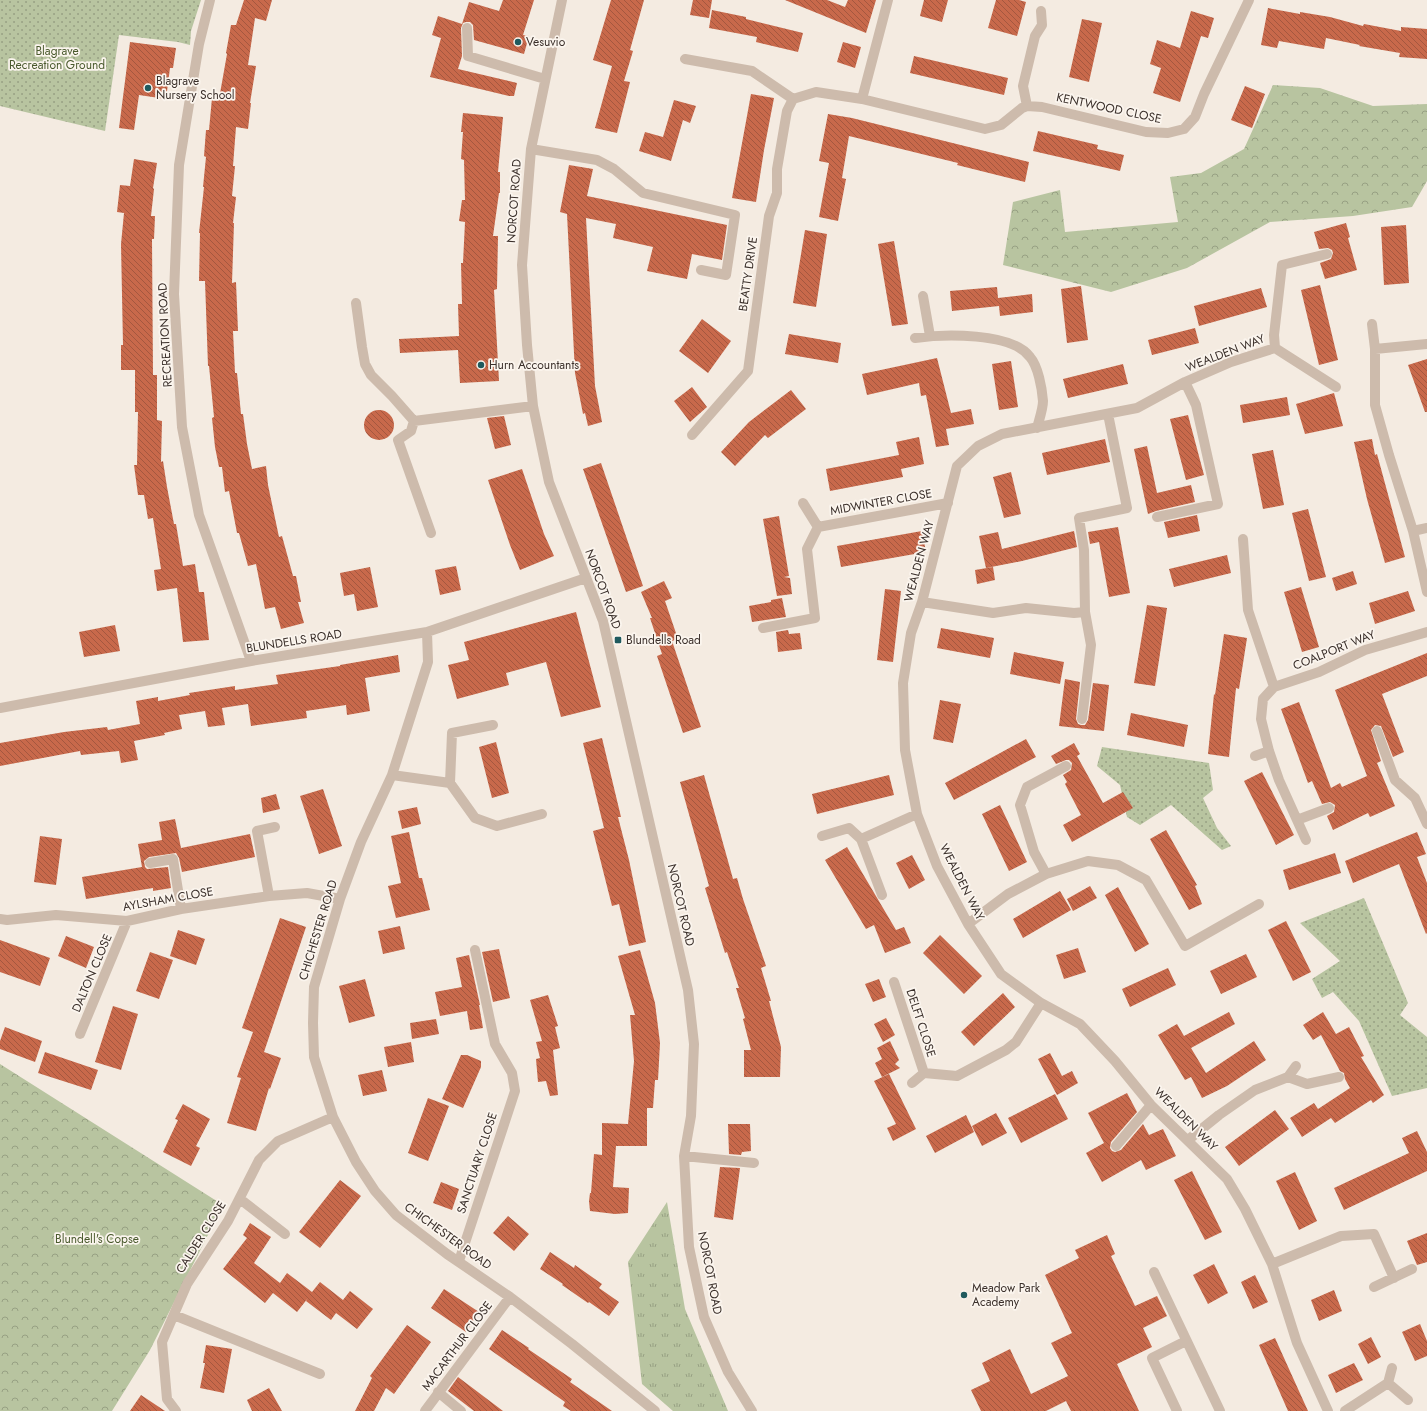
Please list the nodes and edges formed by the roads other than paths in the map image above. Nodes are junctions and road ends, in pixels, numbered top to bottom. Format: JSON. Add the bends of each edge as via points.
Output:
{"nodes":[{"id":1,"x":210,"y":0,"type":"edge"},
{"id":2,"x":562,"y":0,"type":"edge"},
{"id":3,"x":888,"y":0,"type":"edge"},
{"id":4,"x":1249,"y":0,"type":"edge"},
{"id":5,"x":1041,"y":11,"type":"dead end"},
{"id":6,"x":467,"y":28,"type":"dead end"},
{"id":7,"x":685,"y":59,"type":"dead end"},
{"id":8,"x":546,"y":79,"type":"junction"},
{"id":9,"x":862,"y":98,"type":"junction"},
{"id":10,"x":794,"y":99,"type":"junction"},
{"id":11,"x":1027,"y":106,"type":"junction"},
{"id":12,"x":531,"y":149,"type":"junction"},
{"id":13,"x":1327,"y":254,"type":"dead end"},
{"id":14,"x":701,"y":270,"type":"dead end"},
{"id":15,"x":923,"y":296,"type":"dead end"},
{"id":16,"x":356,"y":303,"type":"dead end"},
{"id":17,"x":1372,"y":324,"type":"dead end"},
{"id":18,"x":930,"y":336,"type":"junction"},
{"id":19,"x":915,"y":338,"type":"dead end"},
{"id":20,"x":1427,"y":344,"type":"edge"},
{"id":21,"x":1275,"y":348,"type":"junction"},
{"id":22,"x":1375,"y":349,"type":"junction"},
{"id":23,"x":1185,"y":382,"type":"junction"},
{"id":24,"x":1336,"y":387,"type":"dead end"},
{"id":25,"x":533,"y":406,"type":"junction"},
{"id":26,"x":1108,"y":414,"type":"junction"},
{"id":27,"x":414,"y":421,"type":"junction"},
{"id":28,"x":1037,"y":428,"type":"junction"},
{"id":29,"x":692,"y":435,"type":"dead end"},
{"id":30,"x":803,"y":503,"type":"dead end"},
{"id":31,"x":948,"y":503,"type":"junction"},
{"id":32,"x":1157,"y":518,"type":"dead end"},
{"id":33,"x":1427,"y":528,"type":"edge"},
{"id":34,"x":816,"y":531,"type":"junction"},
{"id":35,"x":1413,"y":531,"type":"junction"},
{"id":36,"x":431,"y":533,"type":"dead end"},
{"id":37,"x":1243,"y":539,"type":"dead end"},
{"id":38,"x":586,"y":578,"type":"junction"},
{"id":39,"x":1427,"y":592,"type":"edge"},
{"id":40,"x":922,"y":602,"type":"junction"},
{"id":41,"x":1085,"y":612,"type":"junction"},
{"id":42,"x":763,"y":628,"type":"dead end"},
{"id":43,"x":427,"y":632,"type":"junction"},
{"id":44,"x":1427,"y":632,"type":"edge"},
{"id":45,"x":251,"y":661,"type":"junction"},
{"id":46,"x":1274,"y":687,"type":"junction"},
{"id":47,"x":0,"y":708,"type":"edge"},
{"id":48,"x":1082,"y":719,"type":"dead end"},
{"id":49,"x":493,"y":725,"type":"dead end"},
{"id":50,"x":1377,"y":731,"type":"dead end"},
{"id":51,"x":1268,"y":751,"type":"junction"},
{"id":52,"x":1255,"y":756,"type":"dead end"},
{"id":53,"x":1066,"y":766,"type":"dead end"},
{"id":54,"x":392,"y":775,"type":"junction"},
{"id":55,"x":450,"y":783,"type":"junction"},
{"id":56,"x":1329,"y":808,"type":"dead end"},
{"id":57,"x":542,"y":814,"type":"dead end"},
{"id":58,"x":917,"y":814,"type":"junction"},
{"id":59,"x":1297,"y":820,"type":"junction"},
{"id":60,"x":1427,"y":824,"type":"edge"},
{"id":61,"x":274,"y":827,"type":"dead end"},
{"id":62,"x":822,"y":836,"type":"dead end"},
{"id":63,"x":861,"y":839,"type":"junction"},
{"id":64,"x":1306,"y":840,"type":"dead end"},
{"id":65,"x":150,"y":863,"type":"dead end"},
{"id":66,"x":1046,"y":874,"type":"junction"},
{"id":67,"x":882,"y":895,"type":"dead end"},
{"id":68,"x":269,"y":896,"type":"junction"},
{"id":69,"x":340,"y":899,"type":"junction"},
{"id":70,"x":1259,"y":904,"type":"dead end"},
{"id":71,"x":181,"y":909,"type":"junction"},
{"id":72,"x":0,"y":919,"type":"edge"},
{"id":73,"x":127,"y":921,"type":"junction"},
{"id":74,"x":968,"y":924,"type":"junction"},
{"id":75,"x":475,"y":950,"type":"dead end"},
{"id":76,"x":894,"y":982,"type":"dead end"},
{"id":77,"x":1041,"y":1003,"type":"junction"},
{"id":78,"x":80,"y":1034,"type":"dead end"},
{"id":79,"x":1296,"y":1066,"type":"dead end"},
{"id":80,"x":924,"y":1073,"type":"junction"},
{"id":81,"x":1288,"y":1077,"type":"junction"},
{"id":82,"x":1339,"y":1077,"type":"dead end"},
{"id":83,"x":912,"y":1083,"type":"dead end"},
{"id":84,"x":1151,"y":1105,"type":"junction"},
{"id":85,"x":333,"y":1118,"type":"junction"},
{"id":86,"x":1188,"y":1140,"type":"junction"},
{"id":87,"x":1116,"y":1146,"type":"dead end"},
{"id":88,"x":684,"y":1156,"type":"junction"},
{"id":89,"x":754,"y":1163,"type":"dead end"},
{"id":90,"x":240,"y":1199,"type":"junction"},
{"id":91,"x":285,"y":1234,"type":"dead end"},
{"id":92,"x":458,"y":1261,"type":"junction"},
{"id":93,"x":1272,"y":1264,"type":"junction"},
{"id":94,"x":1412,"y":1269,"type":"dead end"},
{"id":95,"x":1154,"y":1272,"type":"dead end"},
{"id":96,"x":1394,"y":1278,"type":"junction"},
{"id":97,"x":1374,"y":1287,"type":"dead end"},
{"id":98,"x":510,"y":1297,"type":"junction"},
{"id":99,"x":174,"y":1315,"type":"junction"},
{"id":100,"x":1186,"y":1341,"type":"junction"},
{"id":101,"x":1392,"y":1368,"type":"dead end"},
{"id":102,"x":320,"y":1374,"type":"dead end"},
{"id":103,"x":1388,"y":1383,"type":"junction"},
{"id":104,"x":438,"y":1392,"type":"junction"},
{"id":105,"x":1408,"y":1400,"type":"dead end"},
{"id":106,"x":176,"y":1411,"type":"edge"},
{"id":107,"x":425,"y":1411,"type":"edge"},
{"id":108,"x":461,"y":1411,"type":"edge"},
{"id":109,"x":655,"y":1411,"type":"edge"},
{"id":110,"x":752,"y":1411,"type":"edge"},
{"id":111,"x":1177,"y":1411,"type":"edge"},
{"id":112,"x":1220,"y":1411,"type":"edge"},
{"id":113,"x":1328,"y":1411,"type":"edge"},
{"id":114,"x":1345,"y":1411,"type":"edge"}],
"edges":[{"from":1,"to":45,"type":"street","name":"RECREATION ROAD","via":[[199,44],[179,165],[174,294],[182,427],[199,515]]},
{"from":2,"to":8,"type":"street","name":"NORCOT ROAD"},
{"from":3,"to":9,"type":"street"},
{"from":4,"to":11,"type":"street","name":"KENTWOOD CLOSE","via":[[1195,117],[1184,129],[1168,133],[1146,132]]},
{"from":5,"to":11,"type":"street","via":[[1042,25],[1035,36],[1023,86]]},
{"from":6,"to":8,"type":"street","via":[[468,56]]},
{"from":7,"to":10,"type":"street","via":[[752,71]]},
{"from":8,"to":12,"type":"street","name":"NORCOT ROAD"},
{"from":9,"to":10,"type":"street","via":[[816,92]]},
{"from":9,"to":11,"type":"street","via":[[985,129],[1001,125]]},
{"from":10,"to":29,"type":"street","name":"BEATTY DRIVE","via":[[788,111],[777,169],[777,193],[769,216],[748,370]]},
{"from":12,"to":14,"type":"street","via":[[596,160],[614,169],[643,193],[735,215],[726,275]]},
{"from":12,"to":25,"type":"street","name":"NORCOT ROAD","via":[[522,265]]},
{"from":13,"to":21,"type":"street","name":"WEALDEN WAY","via":[[1282,265],[1274,335]]},
{"from":15,"to":18,"type":"street"},
{"from":16,"to":27,"type":"street","via":[[365,364],[371,375]]},
{"from":17,"to":22,"type":"street"},
{"from":18,"to":19,"type":"street"},
{"from":18,"to":28,"type":"street","via":[[978,336],[1014,344],[1030,356],[1039,376],[1043,402]]},
{"from":20,"to":22,"type":"street"},
{"from":21,"to":23,"type":"street","name":"WEALDEN WAY","via":[[1231,362]]},
{"from":21,"to":24,"type":"street","name":"WEALDEN WAY"},
{"from":22,"to":35,"type":"street","via":[[1375,405]]},
{"from":23,"to":26,"type":"street","name":"WEALDEN WAY","via":[[1137,408]]},
{"from":23,"to":32,"type":"street","name":"WEALDEN WAY","via":[[1196,405],[1218,504]]},
{"from":25,"to":27,"type":"street"},
{"from":25,"to":38,"type":"street","name":"NORCOT ROAD","via":[[549,482]]},
{"from":26,"to":28,"type":"street","name":"WEALDEN WAY"},
{"from":26,"to":41,"type":"street","via":[[1127,508],[1079,518],[1084,550]]},
{"from":27,"to":36,"type":"street","via":[[411,431],[398,440]]},
{"from":28,"to":31,"type":"street","name":"WEALDEN WAY","via":[[1002,434],[978,446],[957,466]]},
{"from":30,"to":34,"type":"street","name":"MIDWINTER CLOSE"},
{"from":31,"to":34,"type":"street","name":"MIDWINTER CLOSE"},
{"from":31,"to":40,"type":"street","name":"WEALDEN WAY"},
{"from":33,"to":35,"type":"street"},
{"from":34,"to":42,"type":"street","via":[[807,549],[815,618]]},
{"from":35,"to":39,"type":"street"},
{"from":37,"to":46,"type":"street","via":[[1248,610]]},
{"from":38,"to":43,"type":"street","name":"BLUNDELLS ROAD"},
{"from":38,"to":88,"type":"street","name":"NORCOT ROAD","via":[[603,621],[688,990],[694,1044],[691,1116]]},
{"from":40,"to":41,"type":"street","via":[[993,613],[1026,608]]},
{"from":40,"to":58,"type":"street","name":"WEALDEN WAY","via":[[911,633],[903,683],[905,750]]},
{"from":41,"to":48,"type":"street","via":[[1091,645]]},
{"from":43,"to":45,"type":"street","name":"BLUNDELLS ROAD"},
{"from":43,"to":54,"type":"street","name":"CHICHESTER ROAD","via":[[428,662]]},
{"from":44,"to":46,"type":"street","name":"COALPORT WAY","via":[[1365,650],[1319,672]]},
{"from":45,"to":47,"type":"street","name":"BLUNDELLS ROAD"},
{"from":46,"to":51,"type":"street","via":[[1263,699],[1261,719]]},
{"from":49,"to":55,"type":"street","via":[[452,733]]},
{"from":50,"to":60,"type":"street","via":[[1395,780],[1416,798]]},
{"from":51,"to":52,"type":"street"},
{"from":51,"to":59,"type":"street"},
{"from":53,"to":66,"type":"street","via":[[1026,787],[1020,805],[1034,852]]},
{"from":54,"to":55,"type":"street"},
{"from":54,"to":69,"type":"street","name":"CHICHESTER ROAD","via":[[361,842]]},
{"from":55,"to":57,"type":"street","via":[[475,818],[497,826]]},
{"from":56,"to":59,"type":"street"},
{"from":58,"to":63,"type":"street"},
{"from":58,"to":74,"type":"street","name":"WEALDEN WAY","via":[[936,866]]},
{"from":59,"to":64,"type":"street"},
{"from":61,"to":68,"type":"street","via":[[257,831]]},
{"from":62,"to":63,"type":"street","via":[[849,828]]},
{"from":63,"to":67,"type":"street"},
{"from":65,"to":71,"type":"street","via":[[173,859]]},
{"from":66,"to":70,"type":"street","via":[[1088,861],[1118,865],[1146,880],[1185,946]]},
{"from":66,"to":74,"type":"street","via":[[1008,894]]},
{"from":68,"to":69,"type":"street","name":"AYLSHAM CLOSE","via":[[307,893]]},
{"from":68,"to":71,"type":"street","name":"AYLSHAM CLOSE"},
{"from":69,"to":85,"type":"street","name":"CHICHESTER ROAD","via":[[314,987],[313,1008],[314,1057]]},
{"from":71,"to":73,"type":"street","name":"AYLSHAM CLOSE"},
{"from":72,"to":73,"type":"street","name":"AYLSHAM CLOSE","via":[[56,915]]},
{"from":73,"to":78,"type":"street","name":"DALTON CLOSE"},
{"from":74,"to":77,"type":"street","name":"WEALDEN WAY","via":[[1001,974]]},
{"from":75,"to":92,"type":"street","name":"SANCTUARY CLOSE","via":[[495,1044],[512,1073],[515,1091]]},
{"from":76,"to":80,"type":"street","name":"DELFT CLOSE"},
{"from":77,"to":80,"type":"street","name":"DELFT CLOSE","via":[[1016,1042],[1006,1050],[957,1076]]},
{"from":77,"to":84,"type":"street","name":"WEALDEN WAY","via":[[1080,1024]]},
{"from":79,"to":81,"type":"street"},
{"from":80,"to":83,"type":"street","name":"DELFT CLOSE"},
{"from":81,"to":82,"type":"street","via":[[1307,1084]]},
{"from":81,"to":86,"type":"street","via":[[1255,1090]]},
{"from":84,"to":86,"type":"street","name":"WEALDEN WAY"},
{"from":84,"to":87,"type":"street"},
{"from":85,"to":90,"type":"street","name":"CALDER CLOSE","via":[[278,1141],[260,1160]]},
{"from":85,"to":92,"type":"street","name":"CHICHESTER ROAD","via":[[356,1162],[375,1191],[396,1215]]},
{"from":86,"to":93,"type":"street","name":"WEALDEN WAY","via":[[1227,1179]]},
{"from":88,"to":89,"type":"street"},
{"from":88,"to":110,"type":"street","name":"NORCOT ROAD","via":[[689,1248],[704,1317],[728,1372]]},
{"from":90,"to":91,"type":"street"},
{"from":90,"to":99,"type":"street","name":"CALDER CLOSE","via":[[187,1284]]},
{"from":92,"to":98,"type":"street","name":"CHICHESTER ROAD"},
{"from":93,"to":96,"type":"street","via":[[1341,1236],[1374,1234]]},
{"from":93,"to":113,"type":"street","name":"WEALDEN WAY","via":[[1297,1343]]},
{"from":94,"to":96,"type":"street"},
{"from":95,"to":100,"type":"street"},
{"from":96,"to":97,"type":"street"},
{"from":98,"to":104,"type":"street","name":"MACARTHUR CLOSE"},
{"from":98,"to":109,"type":"street","name":"CHICHESTER ROAD"},
{"from":99,"to":102,"type":"street"},
{"from":99,"to":106,"type":"street","name":"CALDER CLOSE","via":[[162,1342],[167,1399]]},
{"from":100,"to":111,"type":"street","via":[[1152,1358]]},
{"from":100,"to":112,"type":"street"},
{"from":101,"to":103,"type":"street"},
{"from":103,"to":105,"type":"street"},
{"from":103,"to":114,"type":"street"},
{"from":104,"to":107,"type":"street","name":"MACARTHUR CLOSE"},
{"from":104,"to":108,"type":"street"}]}
